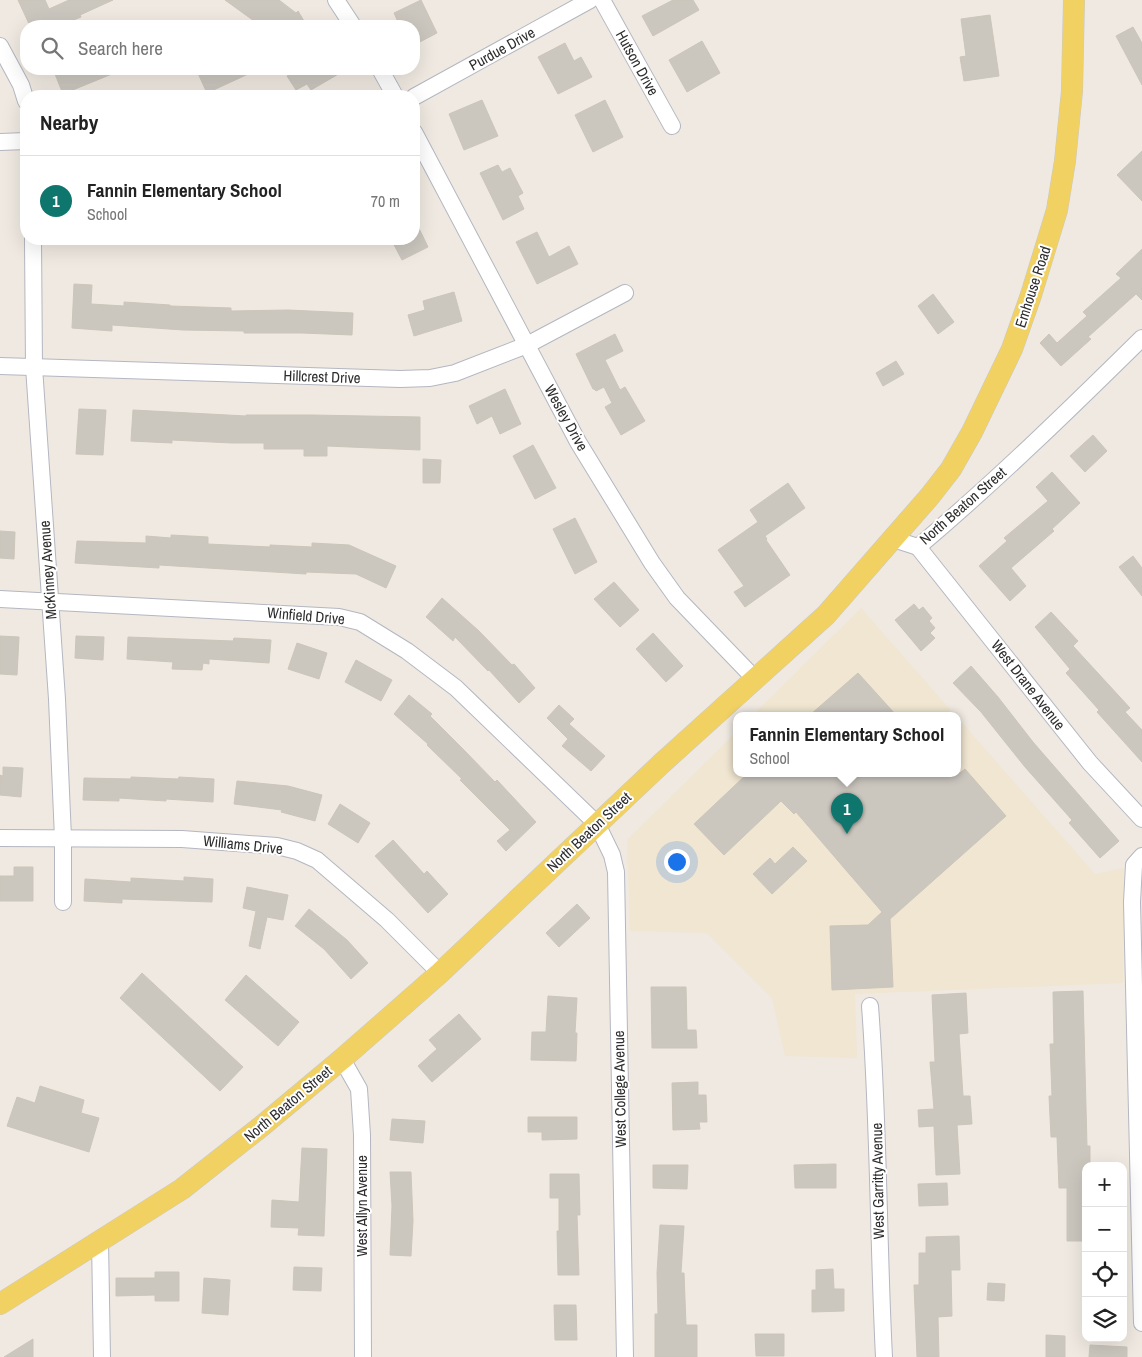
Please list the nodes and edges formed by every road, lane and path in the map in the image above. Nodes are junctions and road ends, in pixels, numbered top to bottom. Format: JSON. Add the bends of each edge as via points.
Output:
{"nodes":[{"id":1,"x":336,"y":0,"type":"edge"},
{"id":2,"x":590,"y":0,"type":"edge"},
{"id":3,"x":602,"y":0,"type":"edge"},
{"id":4,"x":1074,"y":0,"type":"edge"},
{"id":5,"x":349,"y":20,"type":"edge"},
{"id":6,"x":0,"y":46,"type":"edge"},
{"id":7,"x":383,"y":75,"type":"edge"},
{"id":8,"x":23,"y":90,"type":"edge"},
{"id":9,"x":392,"y":90,"type":"edge"},
{"id":10,"x":420,"y":95,"type":"edge"},
{"id":11,"x":672,"y":126,"type":"dead end"},
{"id":12,"x":20,"y":141,"type":"edge"},
{"id":13,"x":0,"y":142,"type":"edge"},
{"id":14,"x":420,"y":143,"type":"edge"},
{"id":15,"x":33,"y":245,"type":"edge"},
{"id":16,"x":625,"y":293,"type":"dead end"},
{"id":17,"x":1142,"y":338,"type":"edge"},
{"id":18,"x":527,"y":345,"type":"junction"},
{"id":19,"x":0,"y":366,"type":"edge"},
{"id":20,"x":34,"y":367,"type":"junction"},
{"id":21,"x":893,"y":539,"type":"junction"},
{"id":22,"x":918,"y":547,"type":"junction"},
{"id":23,"x":0,"y":600,"type":"edge"},
{"id":24,"x":51,"y":602,"type":"junction"},
{"id":25,"x":756,"y":680,"type":"junction"},
{"id":26,"x":1142,"y":820,"type":"edge"},
{"id":27,"x":597,"y":824,"type":"junction"},
{"id":28,"x":0,"y":838,"type":"edge"},
{"id":29,"x":63,"y":838,"type":"junction"},
{"id":30,"x":1142,"y":856,"type":"edge"},
{"id":31,"x":63,"y":902,"type":"dead end"},
{"id":32,"x":440,"y":974,"type":"junction"},
{"id":33,"x":870,"y":1006,"type":"dead end"},
{"id":34,"x":342,"y":1059,"type":"junction"},
{"id":35,"x":100,"y":1242,"type":"junction"},
{"id":36,"x":0,"y":1304,"type":"edge"},
{"id":37,"x":1142,"y":1323,"type":"edge"},
{"id":38,"x":102,"y":1357,"type":"edge"},
{"id":39,"x":364,"y":1357,"type":"edge"},
{"id":40,"x":625,"y":1357,"type":"edge"},
{"id":41,"x":884,"y":1357,"type":"edge"}],
"edges":[{"from":1,"to":5,"type":"street"},
{"from":2,"to":10,"type":"street","name":"Purdue Drive"},
{"from":3,"to":11,"type":"street","name":"Hutson Drive"},
{"from":4,"to":21,"type":"main road","name":"Emhouse Road","via":[[1072,91],[1065,161],[1057,210],[1031,295],[1012,349],[968,439],[940,483]]},
{"from":6,"to":8,"type":"street"},
{"from":7,"to":9,"type":"street"},
{"from":12,"to":13,"type":"street"},
{"from":14,"to":18,"type":"street","name":"Wesley Drive"},
{"from":15,"to":20,"type":"street","name":"McKinney Avenue"},
{"from":16,"to":18,"type":"street","name":"Hillcrest Drive"},
{"from":17,"to":22,"type":"street","name":"North Beaton Street","via":[[953,518]]},
{"from":18,"to":20,"type":"street","name":"Hillcrest Drive","via":[[455,373],[430,378]]},
{"from":18,"to":25,"type":"street","name":"Wesley Drive","via":[[578,442],[652,564],[677,598]]},
{"from":19,"to":20,"type":"street","name":"Hillcrest Drive"},
{"from":20,"to":24,"type":"street","name":"McKinney Avenue"},
{"from":21,"to":22,"type":"street","name":"North Beaton Street"},
{"from":21,"to":25,"type":"main road","name":"North Beaton Street","via":[[826,615]]},
{"from":22,"to":26,"type":"street","name":"West Drane Avenue","via":[[1090,763]]},
{"from":23,"to":24,"type":"street","name":"Winfield Drive"},
{"from":24,"to":27,"type":"street","name":"Winfield Drive","via":[[339,617],[360,622],[407,651],[456,688]]},
{"from":24,"to":29,"type":"street","name":"McKinney Avenue"},
{"from":25,"to":27,"type":"main road","name":"North Beaton Street"},
{"from":27,"to":32,"type":"main road","name":"North Beaton Street"},
{"from":27,"to":40,"type":"street","name":"West College Avenue","via":[[612,855],[616,872]]},
{"from":28,"to":29,"type":"street","name":"Williams Drive"},
{"from":29,"to":31,"type":"street","name":"McKinney Avenue"},
{"from":29,"to":32,"type":"street","name":"Williams Drive","via":[[182,839],[277,846],[296,851],[317,860],[387,920]]},
{"from":30,"to":37,"type":"street","via":[[1134,865],[1132,902]]},
{"from":32,"to":34,"type":"main road","name":"North Beaton Street"},
{"from":33,"to":41,"type":"street","name":"West Garritty Avenue","via":[[876,1090]]},
{"from":34,"to":35,"type":"main road","name":"North Beaton Street","via":[[182,1189]]},
{"from":34,"to":39,"type":"street","name":"West Allyn Avenue","via":[[359,1089]]},
{"from":35,"to":36,"type":"main road","name":"North Beaton Street"},
{"from":35,"to":38,"type":"street"}]}
